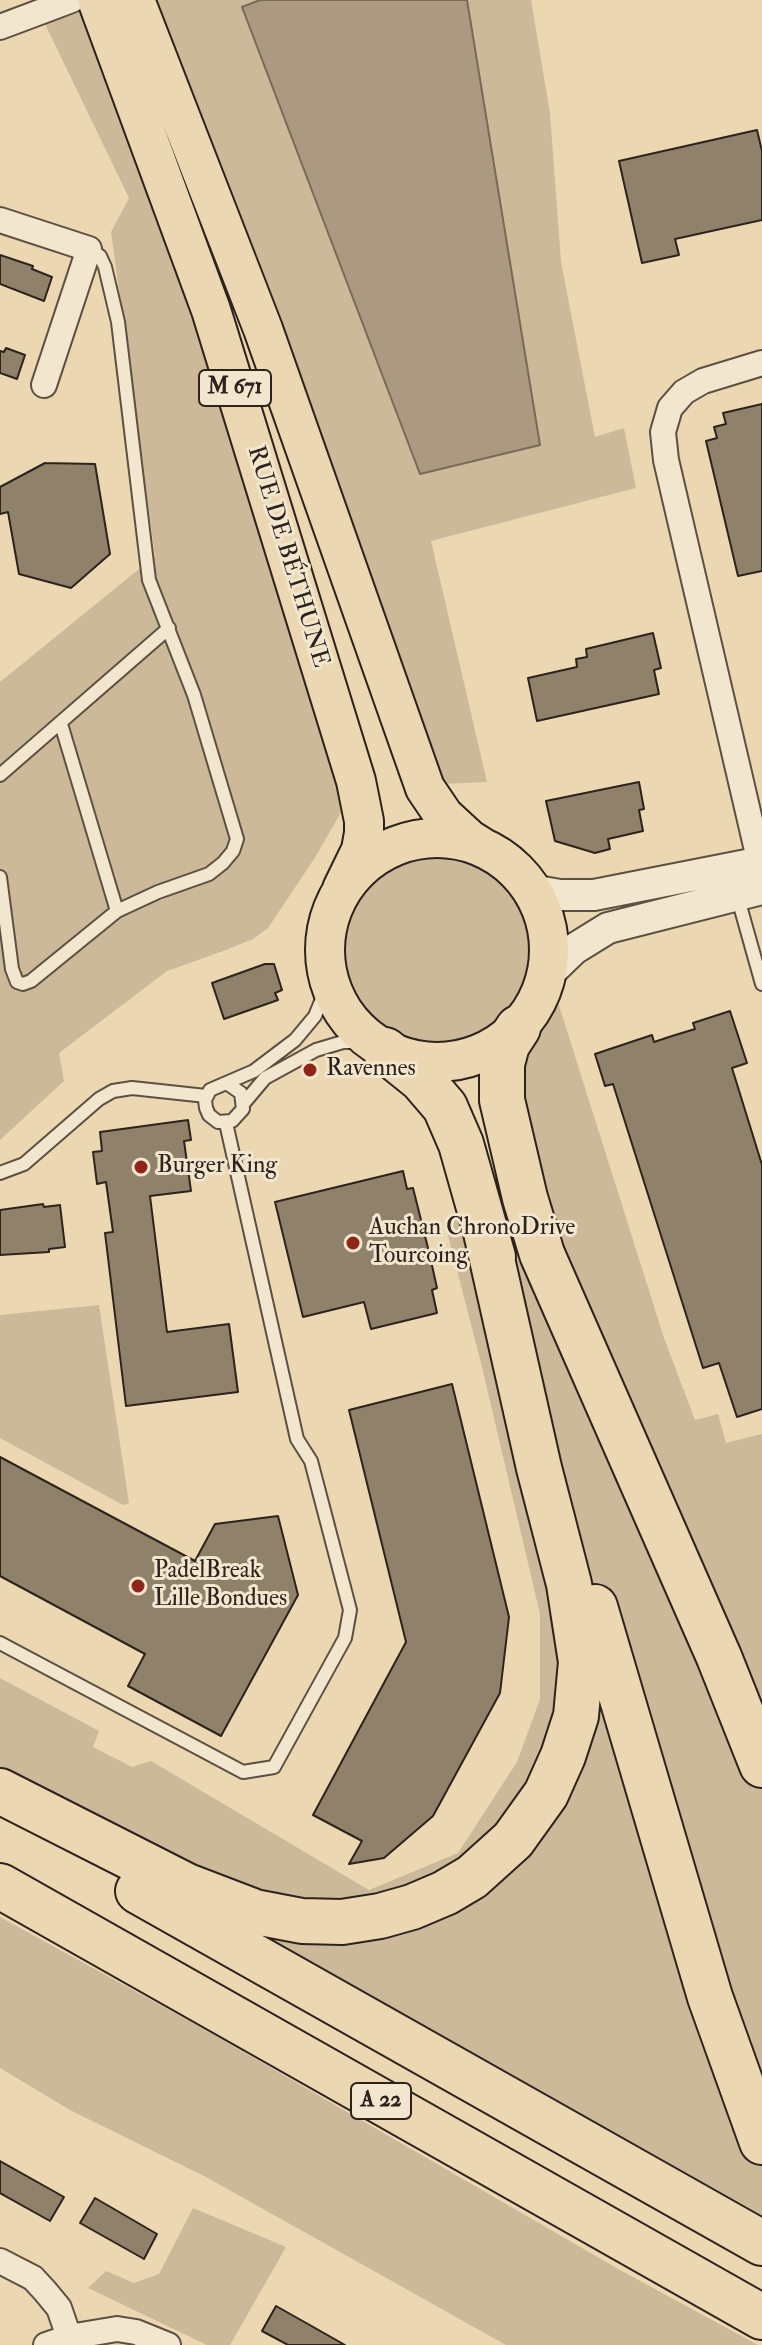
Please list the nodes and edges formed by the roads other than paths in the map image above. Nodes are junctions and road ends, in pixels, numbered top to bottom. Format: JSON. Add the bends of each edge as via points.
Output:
{"nodes":[{"id":1,"x":72,"y":0,"type":"edge"},
{"id":2,"x":97,"y":0,"type":"edge"},
{"id":3,"x":135,"y":0,"type":"edge"},
{"id":4,"x":0,"y":27,"type":"edge"},
{"id":5,"x":0,"y":220,"type":"edge"},
{"id":6,"x":89,"y":249,"type":"junction"},
{"id":7,"x":762,"y":363,"type":"edge"},
{"id":8,"x":44,"y":385,"type":"dead end"},
{"id":9,"x":169,"y":628,"type":"junction"},
{"id":10,"x":61,"y":724,"type":"junction"},
{"id":11,"x":0,"y":775,"type":"edge"},
{"id":12,"x":485,"y":849,"type":"junction"},
{"id":13,"x":0,"y":877,"type":"edge"},
{"id":14,"x":755,"y":877,"type":"edge"},
{"id":15,"x":342,"y":889,"type":"junction"},
{"id":16,"x":531,"y":890,"type":"junction"},
{"id":17,"x":117,"y":911,"type":"junction"},
{"id":18,"x":546,"y":976,"type":"junction"},
{"id":19,"x":329,"y":982,"type":"junction"},
{"id":20,"x":762,"y":984,"type":"edge"},
{"id":21,"x":518,"y":1028,"type":"junction"},
{"id":22,"x":378,"y":1046,"type":"junction"},
{"id":23,"x":228,"y":1084,"type":"junction"},
{"id":24,"x":206,"y":1096,"type":"junction"},
{"id":25,"x":244,"y":1103,"type":"junction"},
{"id":26,"x":226,"y":1123,"type":"junction"},
{"id":27,"x":0,"y":1173,"type":"edge"},
{"id":28,"x":485,"y":1228,"type":"junction"},
{"id":29,"x":0,"y":1643,"type":"edge"},
{"id":30,"x":762,"y":1765,"type":"edge"},
{"id":31,"x":0,"y":1791,"type":"edge"},
{"id":32,"x":0,"y":1813,"type":"edge"},
{"id":33,"x":0,"y":1886,"type":"edge"},
{"id":34,"x":762,"y":2142,"type":"edge"},
{"id":35,"x":762,"y":2243,"type":"edge"},
{"id":36,"x":0,"y":2261,"type":"edge"},
{"id":37,"x":762,"y":2317,"type":"edge"},
{"id":38,"x":57,"y":2341,"type":"edge"},
{"id":39,"x":168,"y":2345,"type":"edge"}],
"edges":[{"from":1,"to":4,"type":"street"},
{"from":2,"to":15,"type":"main road","name":"RUE DE BÉTHUNE","number":"M 671","via":[[211,310],[356,781],[364,833]]},
{"from":3,"to":12,"type":"main road","name":"RUE DE BÉTHUNE","number":"M 671","via":[[263,329],[425,788],[444,816]]},
{"from":5,"to":6,"type":"street"},
{"from":6,"to":8,"type":"street"},
{"from":6,"to":9,"type":"lane","via":[[105,267],[118,322],[143,550]]},
{"from":7,"to":14,"type":"street","via":[[693,385],[675,400],[663,432]]},
{"from":9,"to":10,"type":"lane"},
{"from":9,"to":17,"type":"lane","via":[[237,839],[233,851],[209,874]]},
{"from":10,"to":11,"type":"lane"},
{"from":10,"to":17,"type":"lane"},
{"from":12,"to":15,"type":"main road","via":[[440,838],[406,842],[365,864]]},
{"from":12,"to":16,"type":"main road","via":[[511,866]]},
{"from":13,"to":17,"type":"lane","via":[[12,969],[23,984]]},
{"from":14,"to":16,"type":"street","via":[[594,895]]},
{"from":14,"to":18,"type":"street","via":[[608,928],[583,942]]},
{"from":14,"to":20,"type":"lane"},
{"from":15,"to":19,"type":"main road","via":[[324,950]]},
{"from":16,"to":18,"type":"main road","via":[[547,931]]},
{"from":18,"to":21,"type":"main road"},
{"from":19,"to":22,"type":"main road","via":[[345,1015]]},
{"from":19,"to":23,"type":"lane","via":[[302,1034]]},
{"from":21,"to":22,"type":"main road","via":[[492,1048],[438,1063],[416,1061]]},
{"from":21,"to":30,"type":"highway","via":[[502,1064],[502,1100],[542,1254]]},
{"from":22,"to":25,"type":"lane","via":[[343,1042],[316,1050],[265,1078]]},
{"from":22,"to":28,"type":"highway","via":[[421,1079],[445,1107]]},
{"from":23,"to":24,"type":"lane","via":[[212,1088]]},
{"from":23,"to":25,"type":"lane","via":[[239,1090]]},
{"from":24,"to":26,"type":"lane","via":[[209,1115]]},
{"from":24,"to":27,"type":"lane","via":[[132,1088],[113,1091],[24,1164]]},
{"from":25,"to":26,"type":"lane","via":[[238,1117]]},
{"from":26,"to":29,"type":"lane","via":[[297,1439],[311,1461],[350,1610],[345,1638],[274,1767],[243,1772]]},
{"from":28,"to":31,"type":"highway","via":[[572,1599],[581,1662],[576,1716],[563,1756],[546,1794],[513,1840],[472,1877],[412,1907],[342,1922],[302,1921],[255,1912],[187,1886]]},
{"from":28,"to":34,"type":"highway","via":[[695,1945]]},
{"from":32,"to":35,"type":"highway","number":"A 22"},
{"from":33,"to":37,"type":"highway","number":"A 22"},
{"from":36,"to":38,"type":"street","via":[[33,2278],[59,2308]]},
{"from":38,"to":39,"type":"street","via":[[117,2329]]}]}
